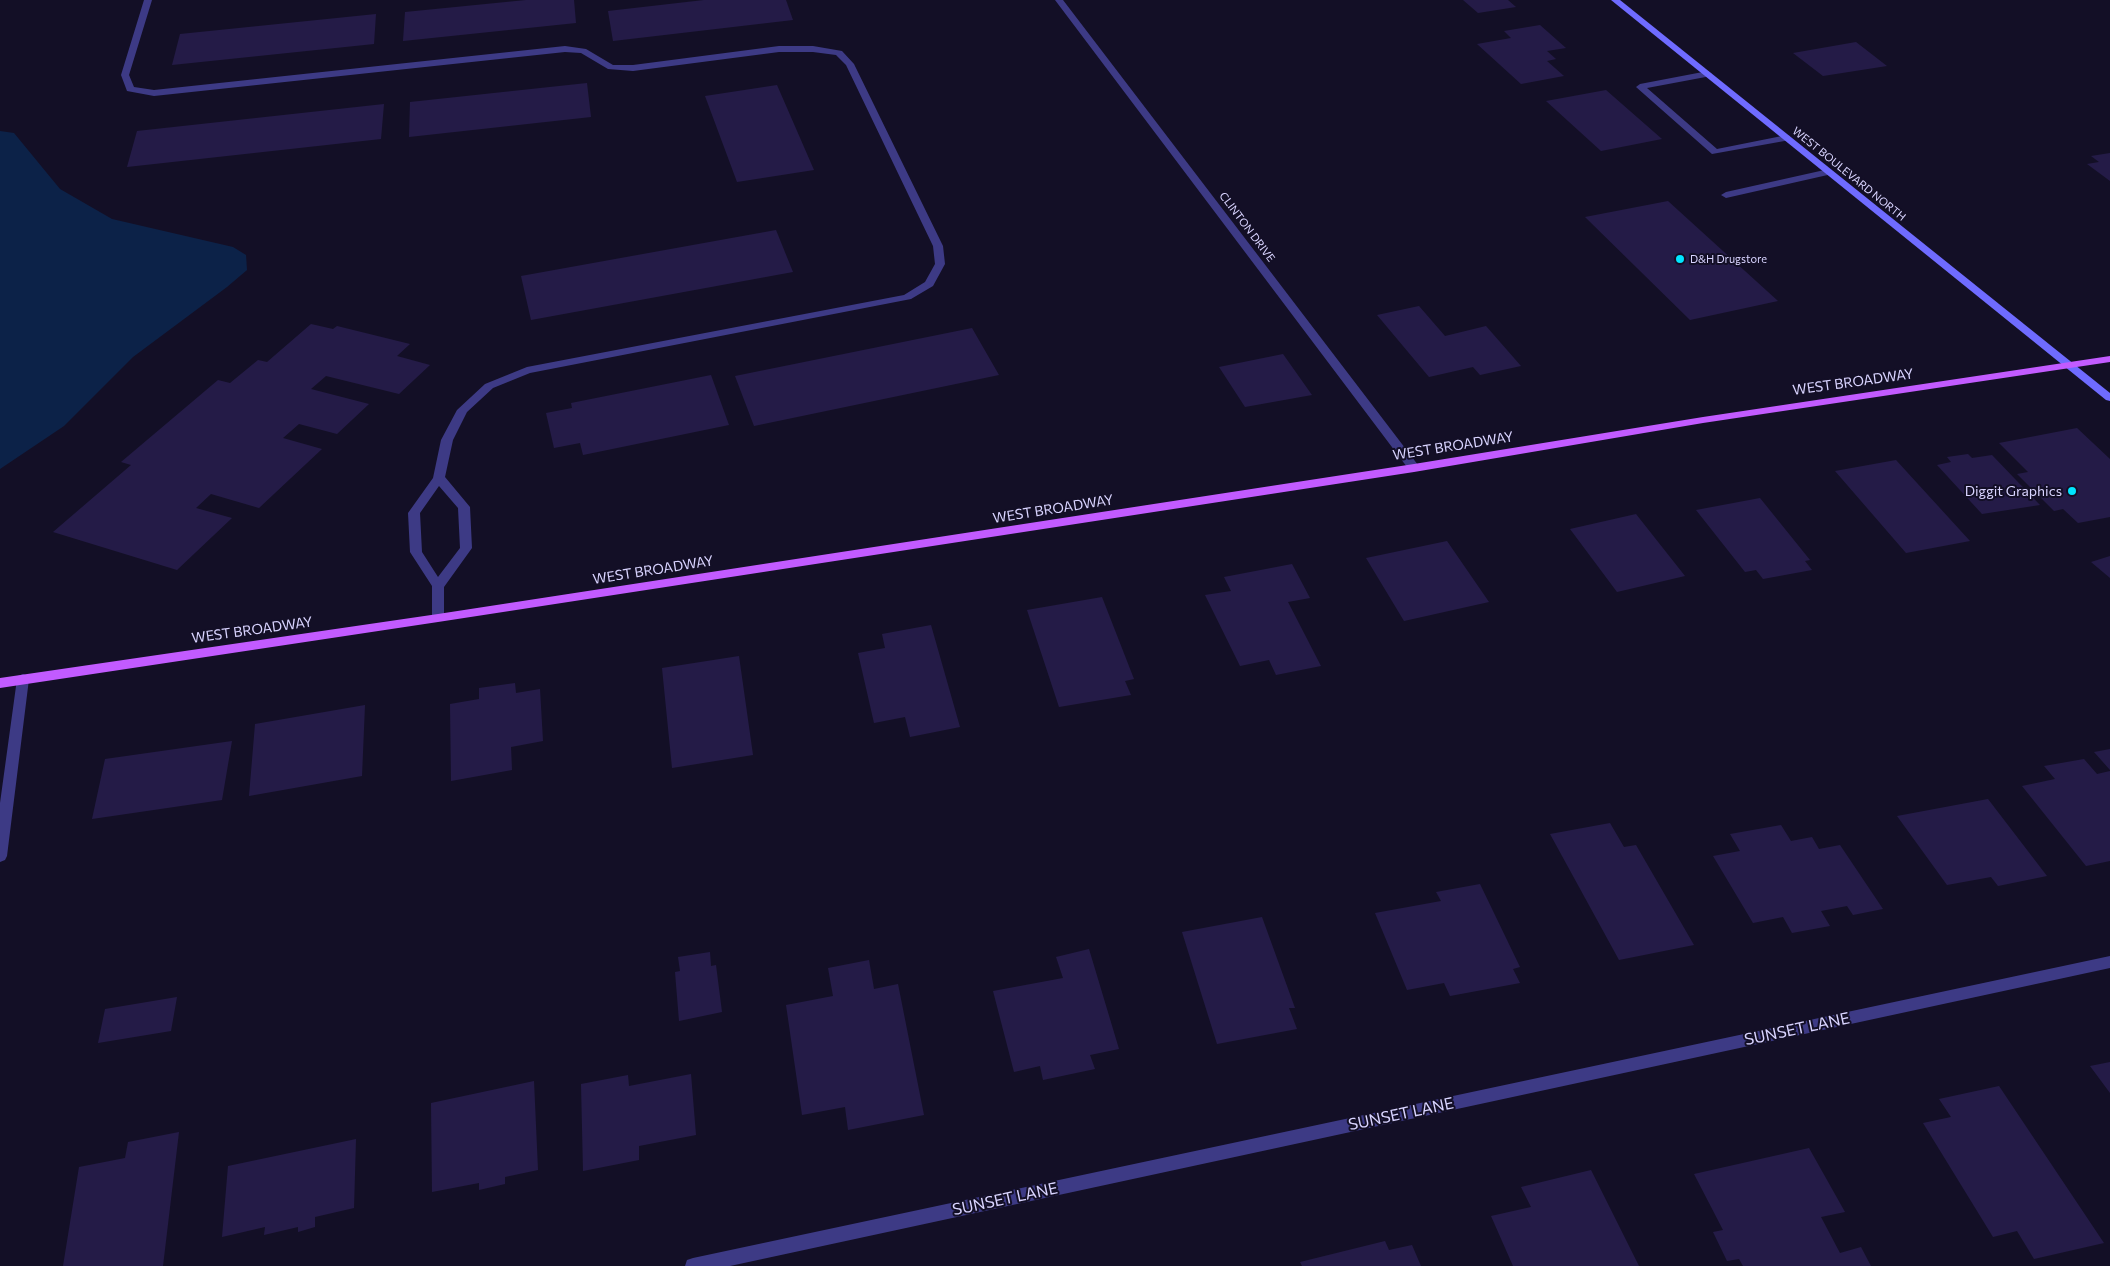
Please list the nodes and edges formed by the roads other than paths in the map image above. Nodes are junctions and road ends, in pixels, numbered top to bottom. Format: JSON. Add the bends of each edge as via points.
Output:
{"nodes":[{"id":1,"x":148,"y":0,"type":"edge"},
{"id":2,"x":1059,"y":0,"type":"edge"},
{"id":3,"x":1616,"y":0,"type":"edge"},
{"id":4,"x":1708,"y":74,"type":"junction"},
{"id":5,"x":1786,"y":138,"type":"junction"},
{"id":6,"x":1829,"y":172,"type":"junction"},
{"id":7,"x":1726,"y":195,"type":"dead end"},
{"id":8,"x":2110,"y":359,"type":"edge"},
{"id":9,"x":2069,"y":365,"type":"junction"},
{"id":10,"x":2110,"y":398,"type":"edge"},
{"id":11,"x":1414,"y":468,"type":"junction"},
{"id":12,"x":439,"y":478,"type":"junction"},
{"id":13,"x":438,"y":586,"type":"junction"},
{"id":14,"x":438,"y":618,"type":"junction"},
{"id":15,"x":23,"y":679,"type":"junction"},
{"id":16,"x":0,"y":682,"type":"edge"},
{"id":17,"x":0,"y":856,"type":"edge"},
{"id":18,"x":2110,"y":962,"type":"edge"},
{"id":19,"x":693,"y":1266,"type":"edge"}],
"edges":[{"from":1,"to":12,"type":"street","via":[[125,75],[130,89],[154,93],[565,49],[583,51],[611,67],[633,68],[779,49],[839,53],[850,64],[938,246],[940,264],[929,284],[907,297],[527,370],[489,386],[462,410],[447,440]]},
{"from":2,"to":11,"type":"street","name":"CLINTON DRIVE"},
{"from":3,"to":4,"type":"main road","name":"WEST BOULEVARD NORTH"},
{"from":4,"to":5,"type":"main road","name":"WEST BOULEVARD NORTH"},
{"from":4,"to":5,"type":"street","via":[[1640,87],[1715,152]]},
{"from":5,"to":6,"type":"main road","name":"WEST BOULEVARD NORTH"},
{"from":6,"to":7,"type":"street"},
{"from":6,"to":9,"type":"main road","name":"WEST BOULEVARD NORTH"},
{"from":8,"to":9,"type":"main road","name":"WEST BROADWAY"},
{"from":9,"to":10,"type":"main road","name":"WEST BOULEVARD NORTH"},
{"from":9,"to":11,"type":"main road","name":"WEST BROADWAY","via":[[1703,420]]},
{"from":11,"to":14,"type":"main road","name":"WEST BROADWAY"},
{"from":12,"to":13,"type":"street","via":[[414,516],[416,552]]},
{"from":12,"to":13,"type":"street","via":[[464,507],[466,548]]},
{"from":13,"to":14,"type":"street"},
{"from":14,"to":15,"type":"main road","name":"WEST BROADWAY"},
{"from":15,"to":16,"type":"main road","name":"WEST BROADWAY"},
{"from":15,"to":17,"type":"street"},
{"from":18,"to":19,"type":"street","name":"SUNSET LANE"}]}
